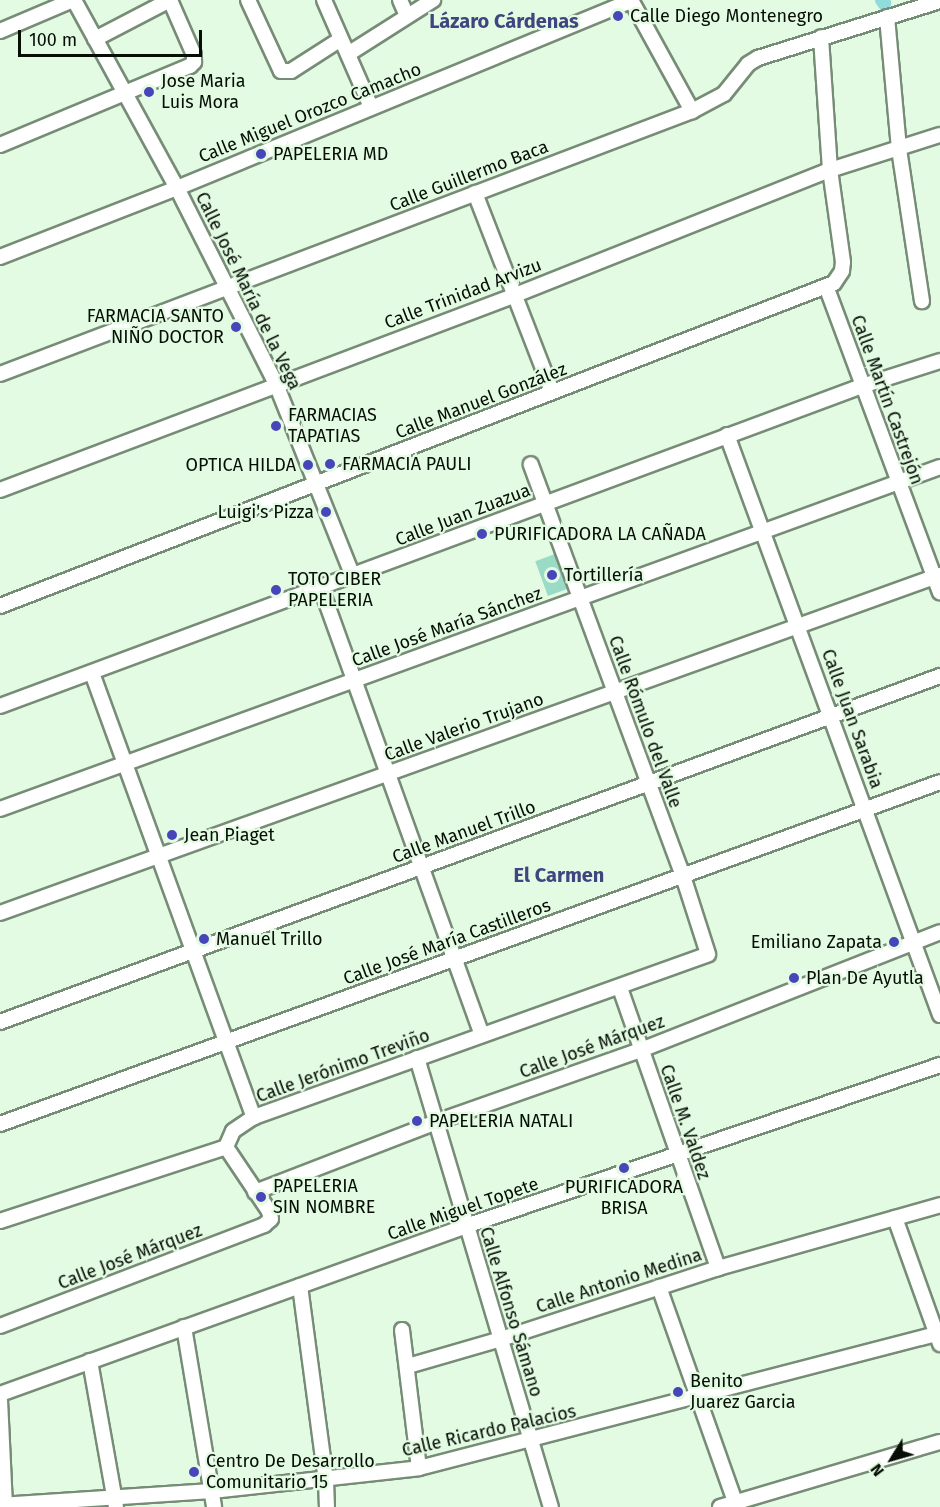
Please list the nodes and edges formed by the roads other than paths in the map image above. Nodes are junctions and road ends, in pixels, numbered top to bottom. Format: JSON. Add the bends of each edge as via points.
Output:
{"nodes":[{"id":1,"x":74,"y":0,"type":"edge"},
{"id":2,"x":170,"y":0,"type":"edge"},
{"id":3,"x":248,"y":0,"type":"edge"},
{"id":4,"x":324,"y":0,"type":"edge"},
{"id":5,"x":400,"y":0,"type":"edge"},
{"id":6,"x":433,"y":0,"type":"edge"},
{"id":7,"x":631,"y":0,"type":"edge"},
{"id":8,"x":940,"y":1,"type":"edge"},
{"id":9,"x":407,"y":16,"type":"junction"},
{"id":10,"x":887,"y":17,"type":"junction"},
{"id":11,"x":0,"y":31,"type":"edge"},
{"id":12,"x":821,"y":37,"type":"junction"},
{"id":13,"x":95,"y":39,"type":"junction"},
{"id":14,"x":341,"y":39,"type":"junction"},
{"id":15,"x":348,"y":54,"type":"junction"},
{"id":16,"x":124,"y":93,"type":"junction"},
{"id":17,"x":371,"y":107,"type":"junction"},
{"id":18,"x":692,"y":111,"type":"junction"},
{"id":19,"x":940,"y":135,"type":"edge"},
{"id":20,"x":0,"y":145,"type":"edge"},
{"id":21,"x":899,"y":149,"type":"junction"},
{"id":22,"x":830,"y":170,"type":"junction"},
{"id":23,"x":177,"y":188,"type":"junction"},
{"id":24,"x":475,"y":192,"type":"junction"},
{"id":25,"x":0,"y":257,"type":"edge"},
{"id":26,"x":227,"y":286,"type":"junction"},
{"id":27,"x":826,"y":286,"type":"junction"},
{"id":28,"x":513,"y":296,"type":"junction"},
{"id":29,"x":922,"y":301,"type":"dead end"},
{"id":30,"x":940,"y":361,"type":"edge"},
{"id":31,"x":0,"y":374,"type":"edge"},
{"id":32,"x":276,"y":384,"type":"junction"},
{"id":33,"x":862,"y":386,"type":"junction"},
{"id":34,"x":552,"y":392,"type":"junction"},
{"id":35,"x":727,"y":435,"type":"junction"},
{"id":36,"x":531,"y":464,"type":"dead end"},
{"id":37,"x":940,"y":467,"type":"edge"},
{"id":38,"x":898,"y":482,"type":"junction"},
{"id":39,"x":318,"y":484,"type":"junction"},
{"id":40,"x":0,"y":490,"type":"edge"},
{"id":41,"x":545,"y":502,"type":"junction"},
{"id":42,"x":763,"y":531,"type":"junction"},
{"id":43,"x":937,"y":576,"type":"edge"},
{"id":44,"x":353,"y":577,"type":"junction"},
{"id":45,"x":321,"y":588,"type":"junction"},
{"id":46,"x":940,"y":592,"type":"edge"},
{"id":47,"x":581,"y":598,"type":"junction"},
{"id":48,"x":0,"y":606,"type":"edge"},
{"id":49,"x":799,"y":625,"type":"junction"},
{"id":50,"x":92,"y":673,"type":"junction"},
{"id":51,"x":940,"y":676,"type":"edge"},
{"id":52,"x":354,"y":680,"type":"junction"},
{"id":53,"x":615,"y":691,"type":"junction"},
{"id":54,"x":0,"y":706,"type":"edge"},
{"id":55,"x":831,"y":715,"type":"junction"},
{"id":56,"x":125,"y":764,"type":"junction"},
{"id":57,"x":387,"y":774,"type":"junction"},
{"id":58,"x":940,"y":782,"type":"edge"},
{"id":59,"x":649,"y":784,"type":"junction"},
{"id":60,"x":0,"y":809,"type":"edge"},
{"id":61,"x":865,"y":810,"type":"junction"},
{"id":62,"x":158,"y":856,"type":"junction"},
{"id":63,"x":421,"y":867,"type":"junction"},
{"id":64,"x":683,"y":876,"type":"junction"},
{"id":65,"x":0,"y":913,"type":"edge"},
{"id":66,"x":940,"y":932,"type":"edge"},
{"id":67,"x":914,"y":941,"type":"junction"},
{"id":68,"x":193,"y":952,"type":"junction"},
{"id":69,"x":708,"y":954,"type":"joint"},
{"id":70,"x":453,"y":958,"type":"junction"},
{"id":71,"x":620,"y":988,"type":"junction"},
{"id":72,"x":940,"y":1015,"type":"edge"},
{"id":73,"x":0,"y":1022,"type":"edge"},
{"id":74,"x":482,"y":1034,"type":"junction"},
{"id":75,"x":226,"y":1042,"type":"junction"},
{"id":76,"x":641,"y":1050,"type":"junction"},
{"id":77,"x":417,"y":1058,"type":"junction"},
{"id":78,"x":940,"y":1065,"type":"edge"},
{"id":79,"x":254,"y":1117,"type":"junction"},
{"id":80,"x":436,"y":1122,"type":"junction"},
{"id":81,"x":0,"y":1124,"type":"edge"},
{"id":82,"x":226,"y":1147,"type":"junction"},
{"id":83,"x":677,"y":1154,"type":"junction"},
{"id":84,"x":255,"y":1192,"type":"junction"},
{"id":85,"x":940,"y":1205,"type":"edge"},
{"id":86,"x":895,"y":1218,"type":"junction"},
{"id":87,"x":0,"y":1221,"type":"edge"},
{"id":88,"x":466,"y":1226,"type":"junction"},
{"id":89,"x":718,"y":1268,"type":"junction"},
{"id":90,"x":300,"y":1286,"type":"junction"},
{"id":91,"x":660,"y":1287,"type":"junction"},
{"id":92,"x":0,"y":1326,"type":"edge"},
{"id":93,"x":184,"y":1328,"type":"junction"},
{"id":94,"x":402,"y":1330,"type":"dead end"},
{"id":95,"x":939,"y":1337,"type":"edge"},
{"id":96,"x":501,"y":1339,"type":"junction"},
{"id":97,"x":90,"y":1361,"type":"junction"},
{"id":98,"x":408,"y":1366,"type":"junction"},
{"id":99,"x":0,"y":1394,"type":"edge"},
{"id":100,"x":699,"y":1397,"type":"junction"},
{"id":101,"x":0,"y":1400,"type":"edge"},
{"id":102,"x":531,"y":1441,"type":"junction"},
{"id":103,"x":940,"y":1442,"type":"edge"},
{"id":104,"x":419,"y":1468,"type":"junction"},
{"id":105,"x":326,"y":1480,"type":"junction"},
{"id":106,"x":212,"y":1491,"type":"junction"},
{"id":107,"x":116,"y":1502,"type":"edge"},
{"id":108,"x":3,"y":1505,"type":"edge"},
{"id":109,"x":736,"y":1505,"type":"edge"},
{"id":110,"x":214,"y":1507,"type":"edge"},
{"id":111,"x":327,"y":1507,"type":"edge"},
{"id":112,"x":551,"y":1507,"type":"edge"},
{"id":113,"x":720,"y":1507,"type":"edge"}],
"edges":[{"from":1,"to":11,"type":"street"},
{"from":1,"to":13,"type":"street","name":"Calle José María de la Vega"},
{"from":2,"to":13,"type":"street"},
{"from":2,"to":16,"type":"street","via":[[194,55],[193,64]]},
{"from":3,"to":14,"type":"street","via":[[278,68],[284,72]]},
{"from":4,"to":14,"type":"street"},
{"from":5,"to":9,"type":"street"},
{"from":6,"to":9,"type":"street"},
{"from":7,"to":17,"type":"street","name":"Calle Miguel Orozco Camacho"},
{"from":7,"to":18,"type":"street"},
{"from":8,"to":10,"type":"street","name":"Calle Guillermo Baca"},
{"from":9,"to":15,"type":"street"},
{"from":10,"to":12,"type":"street","name":"Calle Guillermo Baca"},
{"from":10,"to":21,"type":"street"},
{"from":12,"to":18,"type":"street","name":"Calle Guillermo Baca","via":[[753,60],[724,94]]},
{"from":12,"to":22,"type":"street"},
{"from":13,"to":16,"type":"street","name":"Calle José María de la Vega"},
{"from":14,"to":15,"type":"street"},
{"from":15,"to":17,"type":"street"},
{"from":16,"to":20,"type":"street"},
{"from":16,"to":23,"type":"street","name":"Calle José María de la Vega"},
{"from":17,"to":23,"type":"street","name":"Calle Miguel Orozco Camacho"},
{"from":18,"to":24,"type":"street","name":"Calle Guillermo Baca"},
{"from":19,"to":21,"type":"street","name":"Calle Trinidad Arvizu"},
{"from":21,"to":22,"type":"street","name":"Calle Trinidad Arvizu"},
{"from":21,"to":29,"type":"street"},
{"from":22,"to":27,"type":"street","name":"Calle Manuel González","via":[[843,262],[839,279]]},
{"from":22,"to":28,"type":"street","name":"Calle Trinidad Arvizu"},
{"from":23,"to":25,"type":"street","name":"Calle Miguel Orozco Camacho"},
{"from":23,"to":26,"type":"street","name":"Calle José María de la Vega"},
{"from":24,"to":26,"type":"street","name":"Calle Guillermo Baca"},
{"from":24,"to":28,"type":"street"},
{"from":26,"to":31,"type":"street","name":"Calle Guillermo Baca"},
{"from":26,"to":32,"type":"street","name":"Calle José María de la Vega"},
{"from":27,"to":33,"type":"street","name":"Calle Martín Castrejón"},
{"from":27,"to":34,"type":"street","name":"Calle Manuel González"},
{"from":28,"to":32,"type":"street","name":"Calle Trinidad Arvizu"},
{"from":28,"to":34,"type":"street"},
{"from":30,"to":33,"type":"street","name":"Calle Juan Zuazua"},
{"from":32,"to":39,"type":"street","name":"Calle José María de la Vega"},
{"from":32,"to":40,"type":"street","name":"Calle Trinidad Arvizu"},
{"from":33,"to":35,"type":"street","name":"Calle Juan Zuazua"},
{"from":33,"to":38,"type":"street","name":"Calle Martín Castrejón"},
{"from":34,"to":39,"type":"street","name":"Calle Manuel González"},
{"from":35,"to":41,"type":"street","name":"Calle Juan Zuazua"},
{"from":35,"to":42,"type":"street","name":"Calle Juan Sarabia"},
{"from":36,"to":41,"type":"street","name":"Calle Rómulo del Valle"},
{"from":37,"to":38,"type":"street","name":"Calle José María Sánchez"},
{"from":38,"to":42,"type":"street","name":"Calle José María Sánchez"},
{"from":38,"to":43,"type":"street","name":"Calle Martín Castrejón"},
{"from":39,"to":44,"type":"street","name":"Calle José María de la Vega"},
{"from":39,"to":48,"type":"street","name":"Calle Manuel González"},
{"from":41,"to":44,"type":"street","name":"Calle Juan Zuazua"},
{"from":41,"to":47,"type":"street","name":"Calle Rómulo del Valle"},
{"from":42,"to":47,"type":"street","name":"Calle José María Sánchez"},
{"from":42,"to":49,"type":"street","name":"Calle Juan Sarabia"},
{"from":43,"to":46,"type":"street","name":"Calle Martín Castrejón"},
{"from":43,"to":49,"type":"street","name":"Calle Valerio Trujano"},
{"from":44,"to":45,"type":"street","name":"Calle Juan Zuazua"},
{"from":45,"to":50,"type":"street","name":"Calle Juan Zuazua"},
{"from":45,"to":52,"type":"street"},
{"from":47,"to":52,"type":"street","name":"Calle José María Sánchez"},
{"from":47,"to":53,"type":"street","name":"Calle Rómulo del Valle"},
{"from":49,"to":53,"type":"street","name":"Calle Valerio Trujano"},
{"from":49,"to":55,"type":"street","name":"Calle Juan Sarabia"},
{"from":50,"to":54,"type":"street","name":"Calle Juan Zuazua"},
{"from":50,"to":56,"type":"street"},
{"from":51,"to":55,"type":"street","name":"Calle Manuel Trillo"},
{"from":52,"to":56,"type":"street","name":"Calle José María Sánchez"},
{"from":52,"to":57,"type":"street"},
{"from":53,"to":57,"type":"street","name":"Calle Valerio Trujano"},
{"from":53,"to":59,"type":"street","name":"Calle Rómulo del Valle"},
{"from":55,"to":59,"type":"street","name":"Calle Manuel Trillo"},
{"from":55,"to":61,"type":"street","name":"Calle Juan Sarabia"},
{"from":56,"to":60,"type":"street","name":"Calle José María Sánchez"},
{"from":56,"to":62,"type":"street"},
{"from":57,"to":62,"type":"street","name":"Calle Valerio Trujano"},
{"from":57,"to":63,"type":"street"},
{"from":58,"to":61,"type":"street","name":"Calle José María Castilleros"},
{"from":59,"to":63,"type":"street","name":"Calle Manuel Trillo"},
{"from":59,"to":64,"type":"street","name":"Calle Rómulo del Valle"},
{"from":61,"to":64,"type":"street","name":"Calle José María Castilleros"},
{"from":61,"to":67,"type":"street","name":"Calle Juan Sarabia"},
{"from":62,"to":65,"type":"street","name":"Calle Valerio Trujano"},
{"from":62,"to":68,"type":"street"},
{"from":63,"to":68,"type":"street","name":"Calle Manuel Trillo"},
{"from":63,"to":70,"type":"street"},
{"from":64,"to":69,"type":"street","name":"Calle Rómulo del Valle"},
{"from":64,"to":70,"type":"street","name":"Calle José María Castilleros"},
{"from":66,"to":67,"type":"street","name":"Calle José Márquez"},
{"from":67,"to":72,"type":"street","name":"Calle Juan Sarabia"},
{"from":67,"to":76,"type":"street","name":"Calle José Márquez"},
{"from":68,"to":73,"type":"street","name":"Calle Manuel Trillo"},
{"from":68,"to":75,"type":"street"},
{"from":69,"to":71,"type":"street","name":"Calle Jerónimo Treviño"},
{"from":70,"to":74,"type":"street"},
{"from":70,"to":75,"type":"street","name":"Calle José María Castilleros"},
{"from":71,"to":74,"type":"street","name":"Calle Jerónimo Treviño"},
{"from":71,"to":76,"type":"street","name":"Calle M. Valdez"},
{"from":74,"to":77,"type":"street","name":"Calle Jerónimo Treviño"},
{"from":75,"to":79,"type":"street"},
{"from":75,"to":81,"type":"street","name":"Calle José María Castilleros"},
{"from":76,"to":80,"type":"street","name":"Calle José Márquez"},
{"from":76,"to":83,"type":"street","name":"Calle M. Valdez"},
{"from":77,"to":79,"type":"street","name":"Calle Jerónimo Treviño"},
{"from":77,"to":80,"type":"street","name":"Calle Alfonso Sámano"},
{"from":78,"to":83,"type":"street","name":"Calle Miguel Topete"},
{"from":79,"to":82,"type":"street","name":"Calle Jerónimo Treviño","via":[[233,1131]]},
{"from":80,"to":84,"type":"street","name":"Calle José Márquez"},
{"from":80,"to":88,"type":"street","name":"Calle Alfonso Sámano"},
{"from":82,"to":84,"type":"street"},
{"from":82,"to":87,"type":"street"},
{"from":83,"to":88,"type":"street","name":"Calle Miguel Topete"},
{"from":83,"to":89,"type":"street","name":"Calle M. Valdez"},
{"from":84,"to":92,"type":"street","name":"Calle José Márquez","via":[[271,1219],[264,1225]]},
{"from":85,"to":86,"type":"street","name":"Calle Antonio Medina"},
{"from":86,"to":89,"type":"street","name":"Calle Antonio Medina"},
{"from":86,"to":95,"type":"street"},
{"from":88,"to":90,"type":"street","name":"Calle Miguel Topete"},
{"from":88,"to":96,"type":"street","name":"Calle Alfonso Sámano"},
{"from":89,"to":91,"type":"street","name":"Calle Antonio Medina"},
{"from":90,"to":93,"type":"street","name":"Calle Miguel Topete"},
{"from":90,"to":105,"type":"street"},
{"from":91,"to":96,"type":"street","name":"Calle Antonio Medina"},
{"from":91,"to":100,"type":"street"},
{"from":93,"to":97,"type":"street","name":"Calle Miguel Topete"},
{"from":93,"to":106,"type":"street"},
{"from":94,"to":98,"type":"street"},
{"from":95,"to":100,"type":"street","name":"Calle Ricardo Palacios"},
{"from":96,"to":98,"type":"street","name":"Calle Antonio Medina"},
{"from":96,"to":102,"type":"street","name":"Calle Alfonso Sámano"},
{"from":97,"to":99,"type":"street","name":"Calle Miguel Topete"},
{"from":97,"to":107,"type":"street"},
{"from":98,"to":104,"type":"street"},
{"from":100,"to":102,"type":"street","name":"Calle Ricardo Palacios"},
{"from":100,"to":109,"type":"street"},
{"from":101,"to":108,"type":"street"},
{"from":102,"to":104,"type":"street","name":"Calle Ricardo Palacios"},
{"from":102,"to":112,"type":"street","name":"Calle Alfonso Sámano"},
{"from":103,"to":109,"type":"street"},
{"from":104,"to":105,"type":"street","name":"Calle Ricardo Palacios"},
{"from":105,"to":106,"type":"street","name":"Calle Ricardo Palacios"},
{"from":105,"to":111,"type":"street"},
{"from":106,"to":107,"type":"street","name":"Calle Ricardo Palacios"},
{"from":106,"to":110,"type":"street"},
{"from":107,"to":108,"type":"street","name":"Calle Ricardo Palacios"},
{"from":109,"to":113,"type":"street"}]}
